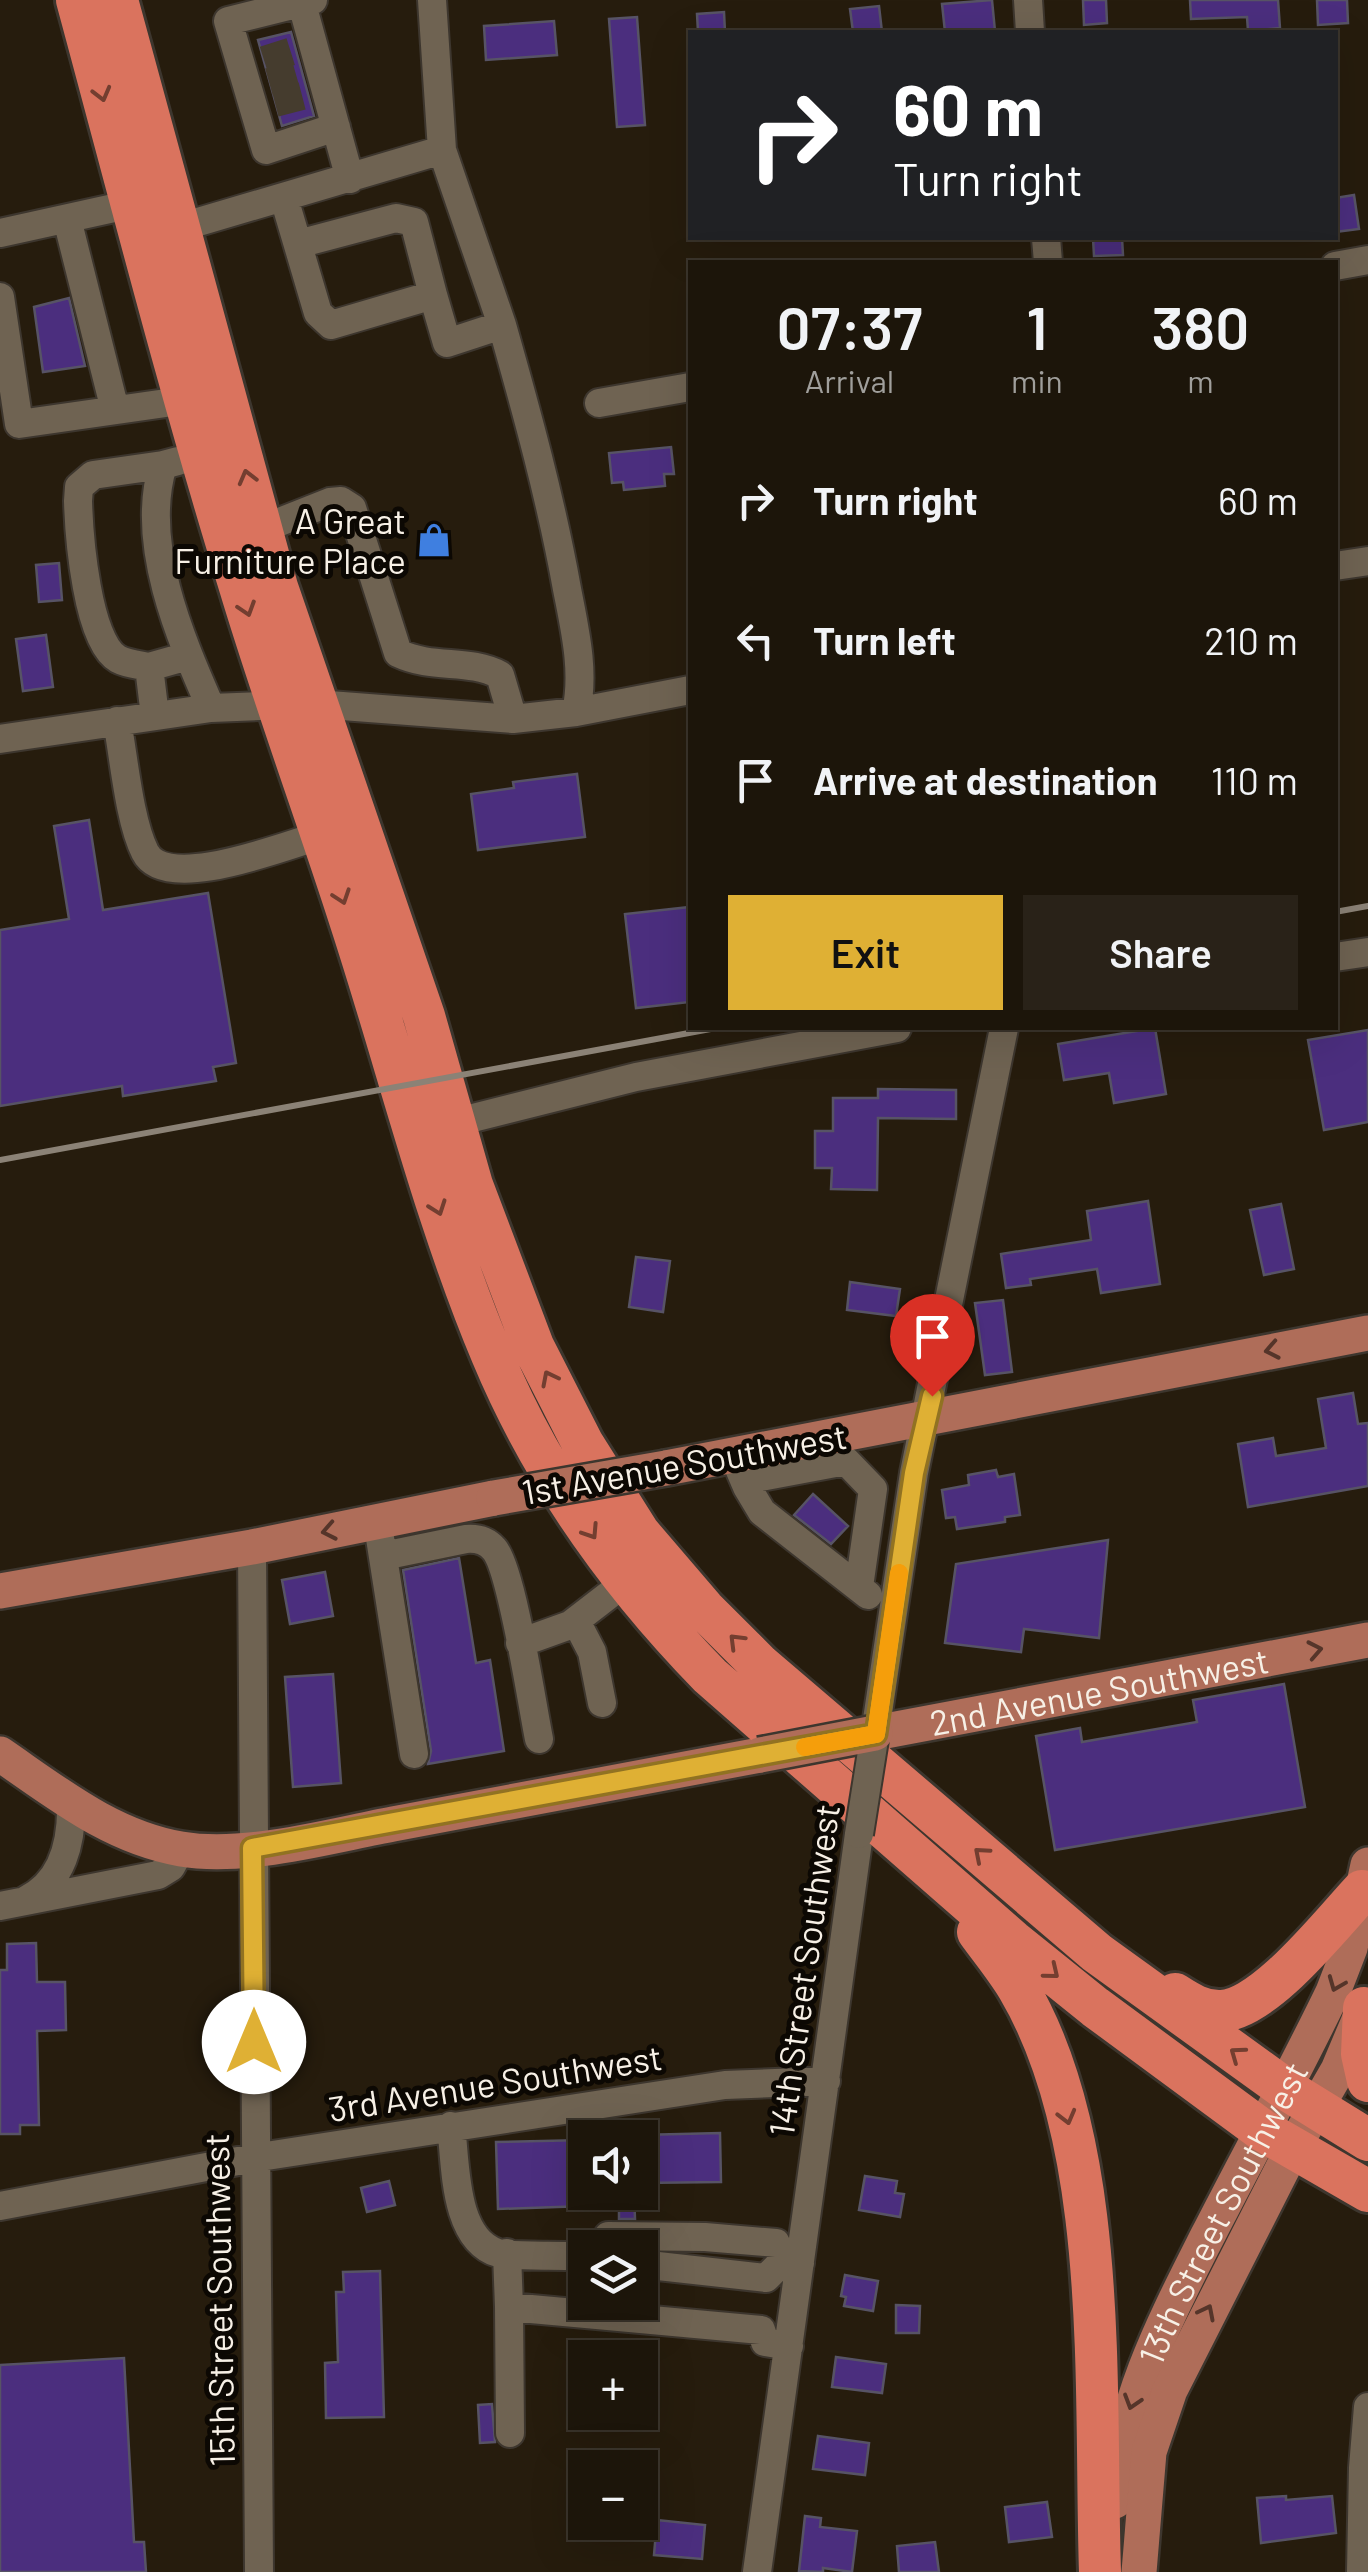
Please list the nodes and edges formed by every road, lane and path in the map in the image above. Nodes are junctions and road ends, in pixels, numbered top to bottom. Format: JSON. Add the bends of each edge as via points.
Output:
{"nodes":[{"id":1,"x":76,"y":0,"type":"edge"},
{"id":2,"x":118,"y":0,"type":"edge"},
{"id":3,"x":432,"y":0,"type":"edge"},
{"id":4,"x":1028,"y":0,"type":"edge"},
{"id":5,"x":307,"y":2,"type":"edge"},
{"id":6,"x":270,"y":6,"type":"edge"},
{"id":7,"x":1030,"y":30,"type":"edge"},
{"id":8,"x":336,"y":127,"type":"junction"},
{"id":9,"x":442,"y":150,"type":"junction"},
{"id":10,"x":350,"y":179,"type":"junction"},
{"id":11,"x":284,"y":198,"type":"junction"},
{"id":12,"x":132,"y":204,"type":"junction"},
{"id":13,"x":67,"y":219,"type":"junction"},
{"id":14,"x":178,"y":228,"type":"junction"},
{"id":15,"x":0,"y":233,"type":"edge"},
{"id":16,"x":300,"y":251,"type":"junction"},
{"id":17,"x":1368,"y":260,"type":"edge"},
{"id":18,"x":1338,"y":265,"type":"edge"},
{"id":19,"x":0,"y":297,"type":"edge"},
{"id":20,"x":427,"y":297,"type":"junction"},
{"id":21,"x":502,"y":325,"type":"junction"},
{"id":22,"x":688,"y":387,"type":"edge"},
{"id":23,"x":187,"y":400,"type":"junction"},
{"id":24,"x":600,"y":403,"type":"dead end"},
{"id":25,"x":115,"y":410,"type":"junction"},
{"id":26,"x":183,"y":460,"type":"junction"},
{"id":27,"x":262,"y":530,"type":"junction"},
{"id":28,"x":1368,"y":561,"type":"edge"},
{"id":29,"x":1338,"y":566,"type":"edge"},
{"id":30,"x":188,"y":656,"type":"junction"},
{"id":31,"x":149,"y":667,"type":"junction"},
{"id":32,"x":688,"y":690,"type":"edge"},
{"id":33,"x":297,"y":704,"type":"junction"},
{"id":34,"x":211,"y":708,"type":"junction"},
{"id":35,"x":576,"y":712,"type":"junction"},
{"id":36,"x":155,"y":716,"type":"junction"},
{"id":37,"x":512,"y":719,"type":"junction"},
{"id":38,"x":117,"y":721,"type":"junction"},
{"id":39,"x":0,"y":739,"type":"edge"},
{"id":40,"x":322,"y":835,"type":"junction"},
{"id":41,"x":1368,"y":952,"type":"edge"},
{"id":42,"x":1338,"y":957,"type":"edge"},
{"id":43,"x":885,"y":1030,"type":"edge"},
{"id":44,"x":1004,"y":1030,"type":"edge"},
{"id":45,"x":453,"y":1123,"type":"junction"},
{"id":46,"x":1368,"y":1333,"type":"edge"},
{"id":47,"x":928,"y":1419,"type":"junction"},
{"id":48,"x":843,"y":1448,"type":"junction"},
{"id":49,"x":739,"y":1468,"type":"junction"},
{"id":50,"x":873,"y":1489,"type":"junction"},
{"id":51,"x":911,"y":1494,"type":"junction"},
{"id":52,"x":377,"y":1521,"type":"junction"},
{"id":53,"x":252,"y":1546,"type":"junction"},
{"id":54,"x":382,"y":1556,"type":"junction"},
{"id":55,"x":627,"y":1580,"type":"junction"},
{"id":56,"x":859,"y":1587,"type":"junction"},
{"id":57,"x":0,"y":1591,"type":"edge"},
{"id":58,"x":893,"y":1617,"type":"junction"},
{"id":59,"x":576,"y":1621,"type":"junction"},
{"id":60,"x":1368,"y":1640,"type":"edge"},
{"id":61,"x":520,"y":1642,"type":"junction"},
{"id":62,"x":602,"y":1703,"type":"dead end"},
{"id":63,"x":876,"y":1734,"type":"junction"},
{"id":64,"x":539,"y":1738,"type":"dead end"},
{"id":65,"x":0,"y":1754,"type":"edge"},
{"id":66,"x":414,"y":1754,"type":"dead end"},
{"id":67,"x":70,"y":1803,"type":"junction"},
{"id":68,"x":252,"y":1848,"type":"junction"},
{"id":69,"x":181,"y":1849,"type":"junction"},
{"id":70,"x":941,"y":1878,"type":"junction"},
{"id":71,"x":1365,"y":1878,"type":"edge"},
{"id":72,"x":10,"y":1905,"type":"edge"},
{"id":73,"x":1097,"y":1954,"type":"junction"},
{"id":74,"x":1366,"y":2002,"type":"edge"},
{"id":75,"x":826,"y":2080,"type":"junction"},
{"id":76,"x":1368,"y":2081,"type":"edge"},
{"id":77,"x":1301,"y":2099,"type":"junction"},
{"id":78,"x":450,"y":2126,"type":"junction"},
{"id":79,"x":1277,"y":2139,"type":"junction"},
{"id":80,"x":1368,"y":2140,"type":"edge"},
{"id":81,"x":254,"y":2158,"type":"junction"},
{"id":82,"x":1368,"y":2192,"type":"edge"},
{"id":83,"x":0,"y":2206,"type":"edge"},
{"id":84,"x":658,"y":2237,"type":"edge"},
{"id":85,"x":507,"y":2253,"type":"junction"},
{"id":86,"x":568,"y":2256,"type":"edge"},
{"id":87,"x":792,"y":2262,"type":"junction"},
{"id":88,"x":658,"y":2266,"type":"edge"},
{"id":89,"x":509,"y":2306,"type":"junction"},
{"id":90,"x":788,"y":2346,"type":"junction"},
{"id":91,"x":1368,"y":2407,"type":"edge"},
{"id":92,"x":510,"y":2434,"type":"dead end"},
{"id":93,"x":259,"y":2572,"type":"edge"},
{"id":94,"x":757,"y":2572,"type":"edge"},
{"id":95,"x":1100,"y":2572,"type":"edge"},
{"id":96,"x":1114,"y":2572,"type":"edge"},
{"id":97,"x":1139,"y":2572,"type":"edge"},
{"id":98,"x":1362,"y":2572,"type":"edge"}],
"edges":[{"from":1,"to":12,"type":"highway","one_way":true},
{"from":2,"to":14,"type":"highway"},
{"from":3,"to":9,"type":"street"},
{"from":4,"to":7,"type":"street"},
{"from":5,"to":6,"type":"street"},
{"from":5,"to":8,"type":"street","via":[[314,69]]},
{"from":6,"to":8,"type":"street","via":[[228,21],[258,85],[266,150]]},
{"from":8,"to":10,"type":"street"},
{"from":9,"to":10,"type":"street"},
{"from":9,"to":21,"type":"street"},
{"from":10,"to":11,"type":"street"},
{"from":11,"to":14,"type":"street"},
{"from":11,"to":16,"type":"street"},
{"from":12,"to":13,"type":"street"},
{"from":12,"to":23,"type":"highway"},
{"from":13,"to":15,"type":"street"},
{"from":13,"to":25,"type":"street"},
{"from":27,"to":14,"type":"highway","one_way":true},
{"from":16,"to":20,"type":"street","via":[[400,232]]},
{"from":16,"to":20,"type":"street","via":[[318,314],[331,325]]},
{"from":16,"to":20,"type":"street","via":[[396,218],[414,222]]},
{"from":17,"to":18,"type":"street"},
{"from":19,"to":25,"type":"street","via":[[19,424]]},
{"from":20,"to":21,"type":"street","via":[[447,343]]},
{"from":21,"to":35,"type":"street","via":[[558,534],[577,640]]},
{"from":22,"to":24,"type":"street"},
{"from":23,"to":25,"type":"street"},
{"from":23,"to":26,"type":"highway"},
{"from":26,"to":30,"type":"street","via":[[154,520]]},
{"from":26,"to":31,"type":"street","via":[[93,475],[79,487],[79,528],[102,638],[118,659]]},
{"from":26,"to":33,"type":"highway","one_way":true},
{"from":27,"to":33,"type":"highway"},
{"from":27,"to":37,"type":"street","via":[[330,502],[352,508],[398,653],[500,675]]},
{"from":28,"to":29,"type":"street"},
{"from":30,"to":31,"type":"street"},
{"from":30,"to":34,"type":"street"},
{"from":31,"to":36,"type":"street"},
{"from":32,"to":35,"type":"street"},
{"from":33,"to":34,"type":"street"},
{"from":33,"to":37,"type":"street"},
{"from":33,"to":40,"type":"highway"},
{"from":33,"to":45,"type":"highway","via":[[424,1016]]},
{"from":34,"to":36,"type":"street"},
{"from":35,"to":37,"type":"street"},
{"from":36,"to":38,"type":"street"},
{"from":38,"to":39,"type":"street"},
{"from":38,"to":40,"type":"street","via":[[138,831],[146,855],[159,866],[212,866]]},
{"from":40,"to":55,"type":"highway","one_way":true,"via":[[432,1194],[492,1356],[541,1454]]},
{"from":41,"to":42,"type":"street"},
{"from":43,"to":45,"type":"street","via":[[636,1077]]},
{"from":44,"to":47,"type":"street","name":"14th Street Southwest"},
{"from":73,"to":45,"type":"highway","one_way":true,"via":[[760,1665],[640,1532],[583,1444],[533,1346]]},
{"from":46,"to":47,"type":"main road","name":"1st Avenue Southwest","one_way":true},
{"from":47,"to":48,"type":"main road","name":"1st Avenue Southwest"},
{"from":47,"to":51,"type":"street","name":"14th Street Southwest"},
{"from":48,"to":49,"type":"main road","name":"1st Avenue Southwest"},
{"from":48,"to":50,"type":"street"},
{"from":49,"to":52,"type":"main road","name":"1st Avenue Southwest","bridge":true,"via":[[666,1468]]},
{"from":49,"to":56,"type":"street","via":[[762,1512]]},
{"from":50,"to":51,"type":"street"},
{"from":50,"to":56,"type":"street"},
{"from":51,"to":58,"type":"street","name":"14th Street Southwest"},
{"from":52,"to":53,"type":"main road","name":"1st Avenue Southwest","one_way":true},
{"from":52,"to":54,"type":"street"},
{"from":53,"to":57,"type":"main road","name":"1st Avenue Southwest"},
{"from":53,"to":68,"type":"street","name":"15th Street Southwest"},
{"from":54,"to":61,"type":"street","via":[[466,1539],[484,1542],[501,1560]]},
{"from":54,"to":66,"type":"street"},
{"from":55,"to":59,"type":"street"},
{"from":55,"to":70,"type":"highway","via":[[710,1676]]},
{"from":56,"to":58,"type":"street"},
{"from":58,"to":63,"type":"street","name":"14th Street Southwest"},
{"from":59,"to":61,"type":"street"},
{"from":59,"to":62,"type":"street","via":[[592,1652]]},
{"from":63,"to":60,"type":"main road","name":"2nd Avenue Southwest","one_way":true},
{"from":61,"to":64,"type":"street"},
{"from":63,"to":68,"type":"main road","name":"2nd Avenue Southwest","bridge":true},
{"from":63,"to":75,"type":"street","name":"14th Street Southwest","bridge":true},
{"from":65,"to":67,"type":"main road","name":"2nd Avenue Southwest"},
{"from":67,"to":69,"type":"main road","name":"2nd Avenue Southwest","via":[[105,1824]]},
{"from":67,"to":72,"type":"street","via":[[72,1822],[58,1869],[45,1888]]},
{"from":68,"to":69,"type":"main road","name":"2nd Avenue Southwest"},
{"from":68,"to":81,"type":"street","name":"15th Street Southwest"},
{"from":69,"to":72,"type":"street","via":[[158,1875]]},
{"from":70,"to":79,"type":"highway","one_way":true,"via":[[1095,2007]]},
{"from":70,"to":95,"type":"highway","one_way":true,"via":[[1019,1989],[1067,2112],[1092,2281]]},
{"from":71,"to":73,"type":"highway","via":[[1269,1990],[1247,2006],[1221,2012],[1196,2007]]},
{"from":71,"to":77,"type":"main road","name":"13th Street Southwest","one_way":true,"via":[[1350,1948]]},
{"from":77,"to":73,"type":"highway","one_way":true},
{"from":74,"to":76,"type":"highway","via":[[1362,2054]]},
{"from":74,"to":77,"type":"main road","name":"13th Street Southwest"},
{"from":75,"to":78,"type":"street","name":"3rd Avenue Southwest","via":[[725,2085]]},
{"from":75,"to":87,"type":"street","name":"14th Street Southwest"},
{"from":77,"to":79,"type":"main road","name":"13th Street Southwest"},
{"from":77,"to":80,"type":"highway"},
{"from":78,"to":81,"type":"street","name":"3rd Avenue Southwest"},
{"from":78,"to":85,"type":"street","via":[[461,2214],[477,2237]]},
{"from":79,"to":82,"type":"highway"},
{"from":79,"to":96,"type":"main road","name":"13th Street Southwest","one_way":true,"via":[[1141,2374],[1118,2466]]},
{"from":97,"to":79,"type":"main road","name":"13th Street Southwest","one_way":true,"via":[[1145,2477],[1158,2421]]},
{"from":81,"to":83,"type":"street","name":"3rd Avenue Southwest"},
{"from":81,"to":93,"type":"street","name":"15th Street Southwest"},
{"from":84,"to":87,"type":"street","via":[[776,2243]]},
{"from":85,"to":86,"type":"street"},
{"from":85,"to":89,"type":"street"},
{"from":87,"to":88,"type":"street","via":[[766,2278]]},
{"from":87,"to":90,"type":"street","name":"14th Street Southwest"},
{"from":89,"to":90,"type":"street","via":[[761,2330],[765,2342]]},
{"from":89,"to":92,"type":"street"},
{"from":90,"to":94,"type":"street","name":"14th Street Southwest"},
{"from":91,"to":98,"type":"street"}]}
